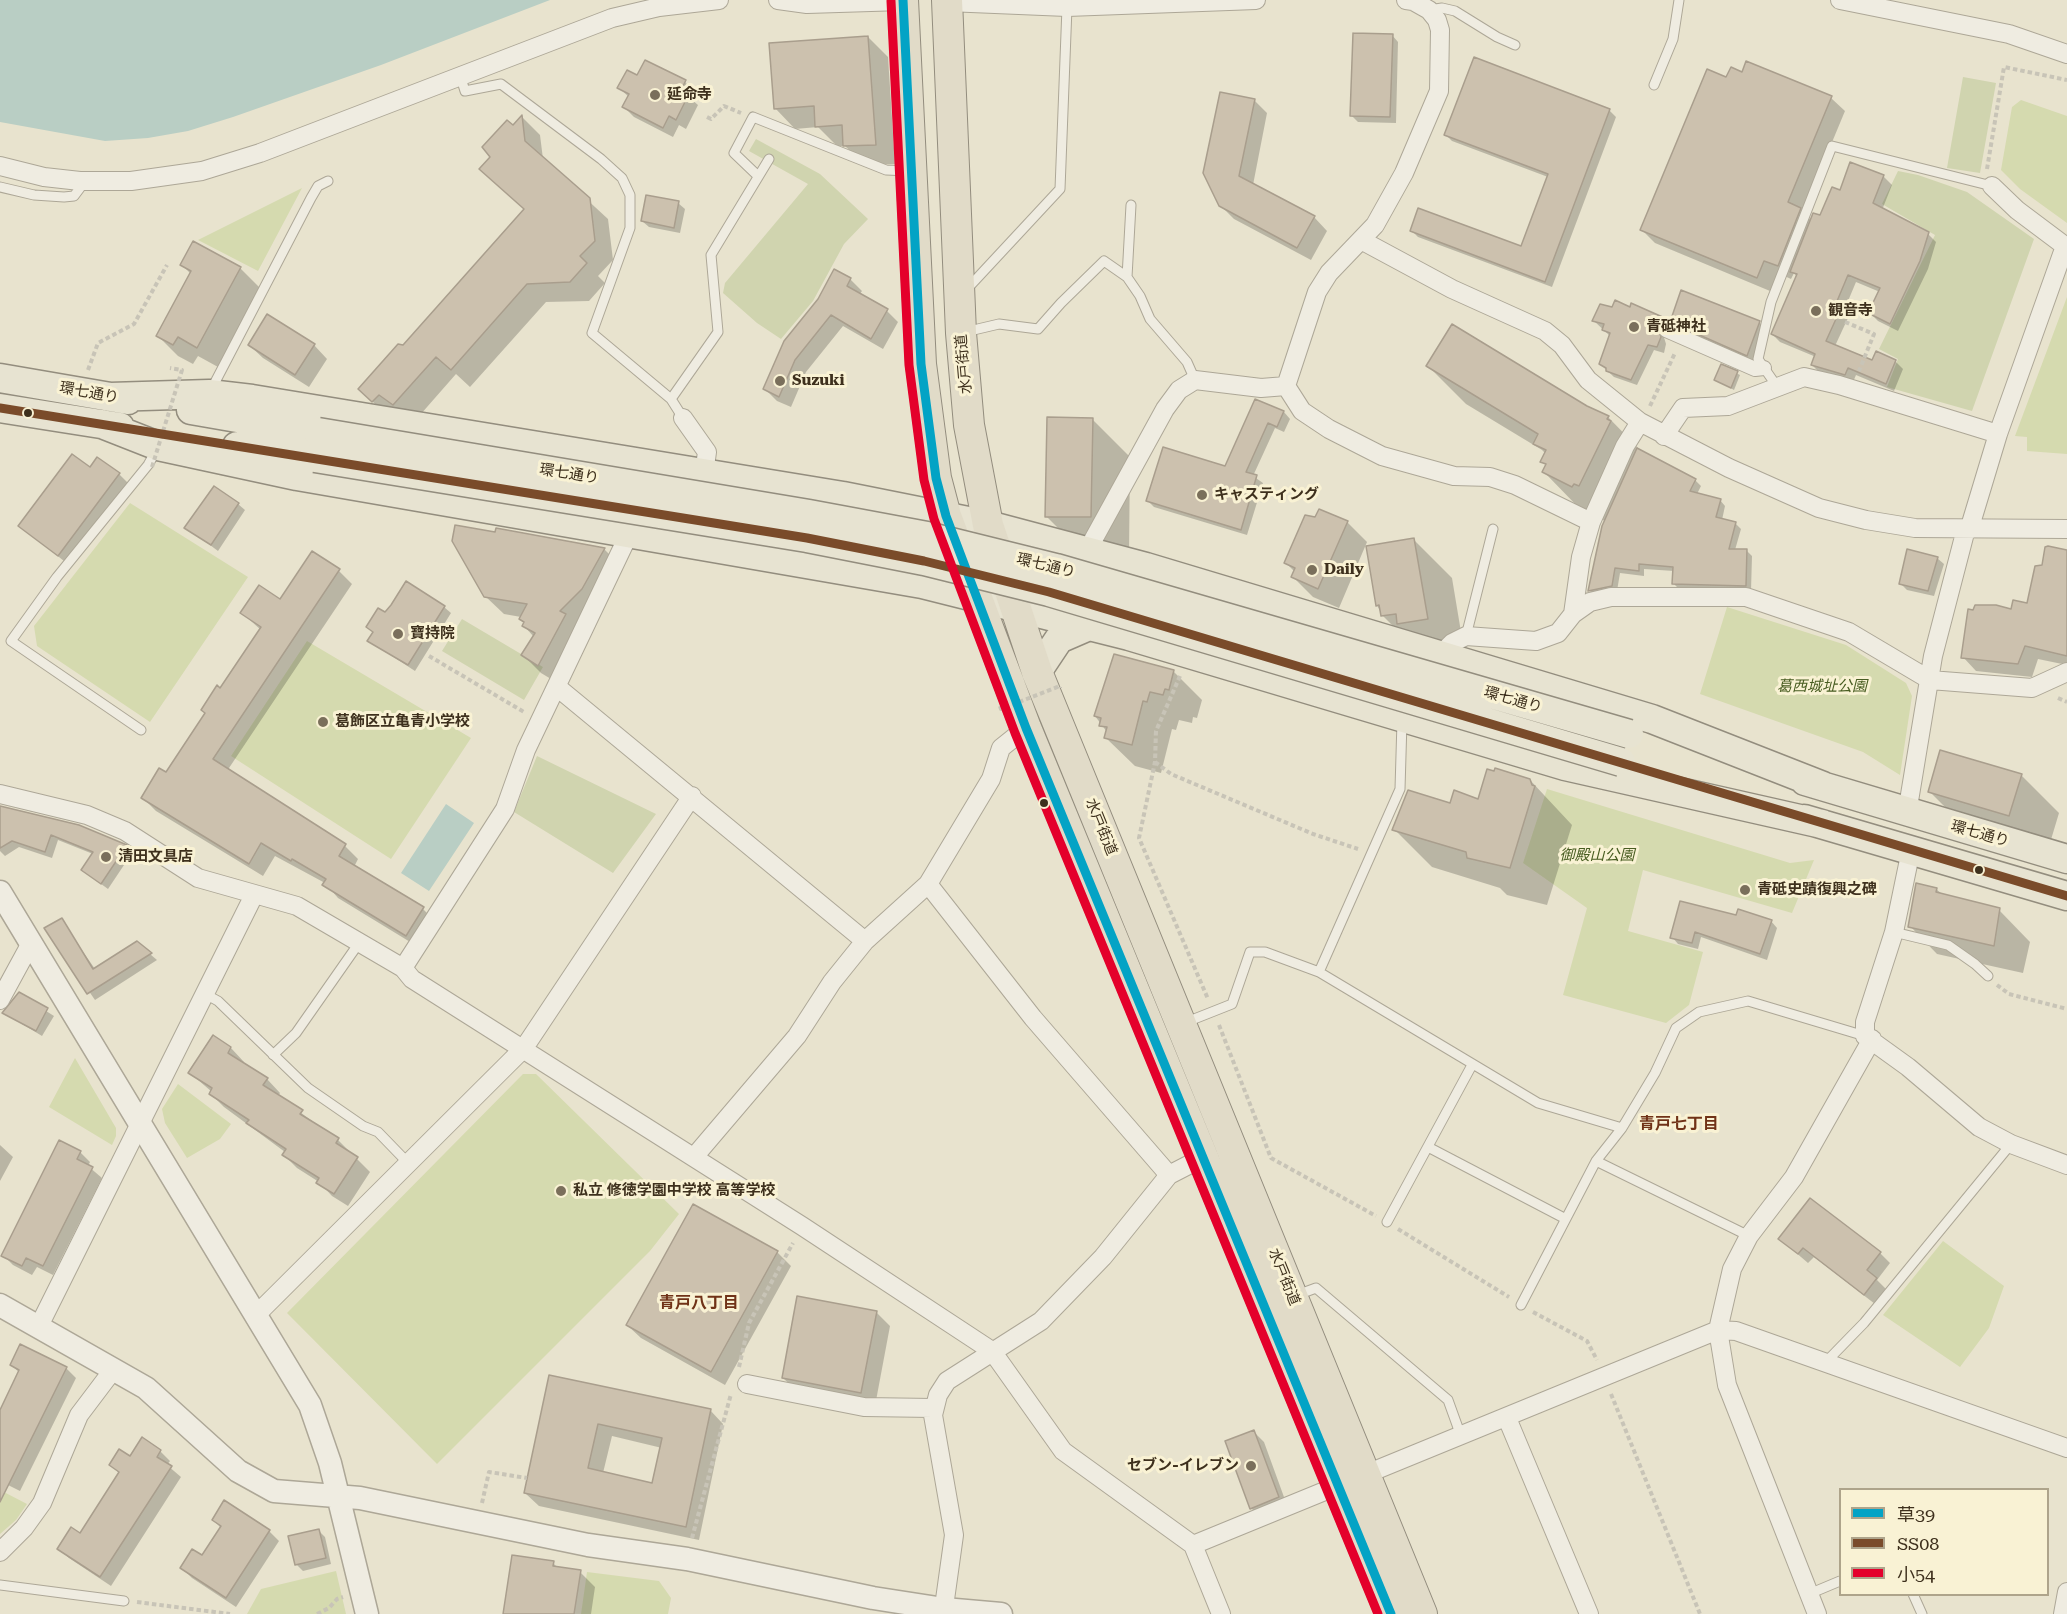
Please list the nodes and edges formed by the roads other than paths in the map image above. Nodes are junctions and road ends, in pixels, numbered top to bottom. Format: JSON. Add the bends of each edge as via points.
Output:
{"nodes":[{"id":1,"x":718,"y":0,"type":"edge"},
{"id":2,"x":778,"y":0,"type":"edge"},
{"id":3,"x":903,"y":0,"type":"edge"},
{"id":4,"x":1257,"y":0,"type":"edge"},
{"id":5,"x":1406,"y":0,"type":"edge"},
{"id":6,"x":1678,"y":0,"type":"edge"},
{"id":7,"x":1840,"y":0,"type":"edge"},
{"id":8,"x":947,"y":1,"type":"edge"},
{"id":9,"x":1067,"y":7,"type":"junction"},
{"id":10,"x":1429,"y":10,"type":"junction"},
{"id":11,"x":1515,"y":45,"type":"dead end"},
{"id":12,"x":2067,"y":54,"type":"edge"},
{"id":13,"x":459,"y":75,"type":"junction"},
{"id":14,"x":1654,"y":85,"type":"dead end"},
{"id":15,"x":769,"y":159,"type":"dead end"},
{"id":16,"x":0,"y":166,"type":"edge"},
{"id":17,"x":911,"y":171,"type":"junction"},
{"id":18,"x":758,"y":176,"type":"junction"},
{"id":19,"x":80,"y":181,"type":"junction"},
{"id":20,"x":328,"y":181,"type":"dead end"},
{"id":21,"x":1988,"y":185,"type":"joint"},
{"id":22,"x":0,"y":188,"type":"edge"},
{"id":23,"x":1131,"y":205,"type":"dead end"},
{"id":24,"x":1361,"y":240,"type":"junction"},
{"id":25,"x":1127,"y":277,"type":"junction"},
{"id":26,"x":960,"y":296,"type":"junction"},
{"id":27,"x":1666,"y":330,"type":"dead end"},
{"id":28,"x":961,"y":333,"type":"junction"},
{"id":29,"x":1764,"y":368,"type":"junction"},
{"id":30,"x":0,"y":378,"type":"edge"},
{"id":31,"x":1195,"y":380,"type":"junction"},
{"id":32,"x":1286,"y":386,"type":"junction"},
{"id":33,"x":1778,"y":388,"type":"junction"},
{"id":34,"x":209,"y":394,"type":"junction"},
{"id":35,"x":110,"y":397,"type":"junction"},
{"id":36,"x":671,"y":399,"type":"junction"},
{"id":37,"x":0,"y":408,"type":"edge"},
{"id":38,"x":1645,"y":414,"type":"junction"},
{"id":39,"x":683,"y":418,"type":"joint"},
{"id":40,"x":102,"y":424,"type":"junction"},
{"id":41,"x":1998,"y":434,"type":"junction"},
{"id":42,"x":1664,"y":436,"type":"junction"},
{"id":43,"x":316,"y":445,"type":"junction"},
{"id":44,"x":155,"y":456,"type":"junction"},
{"id":45,"x":704,"y":474,"type":"junction"},
{"id":46,"x":843,"y":496,"type":"junction"},
{"id":47,"x":946,"y":516,"type":"junction"},
{"id":48,"x":1591,"y":522,"type":"junction"},
{"id":49,"x":988,"y":525,"type":"junction"},
{"id":50,"x":1493,"y":529,"type":"dead end"},
{"id":51,"x":1967,"y":529,"type":"junction"},
{"id":52,"x":2067,"y":529,"type":"edge"},
{"id":53,"x":629,"y":534,"type":"junction"},
{"id":54,"x":1087,"y":551,"type":"junction"},
{"id":55,"x":823,"y":565,"type":"junction"},
{"id":56,"x":1146,"y":567,"type":"junction"},
{"id":57,"x":978,"y":598,"type":"junction"},
{"id":58,"x":1015,"y":607,"type":"junction"},
{"id":59,"x":1573,"y":615,"type":"junction"},
{"id":60,"x":1089,"y":627,"type":"junction"},
{"id":61,"x":1129,"y":636,"type":"junction"},
{"id":62,"x":1466,"y":636,"type":"junction"},
{"id":63,"x":1440,"y":655,"type":"junction"},
{"id":64,"x":2067,"y":672,"type":"edge"},
{"id":65,"x":1049,"y":680,"type":"junction"},
{"id":66,"x":1930,"y":680,"type":"junction"},
{"id":67,"x":557,"y":687,"type":"junction"},
{"id":68,"x":1402,"y":717,"type":"junction"},
{"id":69,"x":1026,"y":728,"type":"junction"},
{"id":70,"x":141,"y":730,"type":"dead end"},
{"id":71,"x":1823,"y":786,"type":"junction"},
{"id":72,"x":0,"y":794,"type":"edge"},
{"id":73,"x":692,"y":796,"type":"junction"},
{"id":74,"x":1907,"y":813,"type":"junction"},
{"id":75,"x":1822,"y":824,"type":"junction"},
{"id":76,"x":1911,"y":850,"type":"junction"},
{"id":77,"x":2067,"y":859,"type":"edge"},
{"id":78,"x":928,"y":884,"type":"junction"},
{"id":79,"x":0,"y":892,"type":"edge"},
{"id":80,"x":254,"y":895,"type":"junction"},
{"id":81,"x":2067,"y":896,"type":"edge"},
{"id":82,"x":1894,"y":933,"type":"junction"},
{"id":83,"x":865,"y":941,"type":"junction"},
{"id":84,"x":31,"y":943,"type":"junction"},
{"id":85,"x":359,"y":943,"type":"junction"},
{"id":86,"x":403,"y":968,"type":"junction"},
{"id":87,"x":1319,"y":972,"type":"junction"},
{"id":88,"x":1988,"y":976,"type":"road end"},
{"id":89,"x":205,"y":994,"type":"junction"},
{"id":90,"x":0,"y":1000,"type":"edge"},
{"id":91,"x":1182,"y":1024,"type":"junction"},
{"id":92,"x":1869,"y":1037,"type":"junction"},
{"id":93,"x":524,"y":1048,"type":"junction"},
{"id":94,"x":273,"y":1055,"type":"junction"},
{"id":95,"x":1472,"y":1065,"type":"junction"},
{"id":96,"x":139,"y":1122,"type":"junction"},
{"id":97,"x":1622,"y":1128,"type":"junction"},
{"id":98,"x":2012,"y":1144,"type":"junction"},
{"id":99,"x":1428,"y":1147,"type":"junction"},
{"id":100,"x":694,"y":1157,"type":"junction"},
{"id":101,"x":1204,"y":1157,"type":"junction"},
{"id":102,"x":1596,"y":1161,"type":"junction"},
{"id":103,"x":409,"y":1164,"type":"junction"},
{"id":104,"x":2067,"y":1165,"type":"edge"},
{"id":105,"x":1169,"y":1175,"type":"junction"},
{"id":106,"x":1564,"y":1218,"type":"junction"},
{"id":107,"x":1387,"y":1222,"type":"road end"},
{"id":108,"x":1749,"y":1236,"type":"junction"},
{"id":109,"x":1292,"y":1297,"type":"junction"},
{"id":110,"x":0,"y":1305,"type":"edge"},
{"id":111,"x":1521,"y":1305,"type":"road end"},
{"id":112,"x":257,"y":1314,"type":"junction"},
{"id":113,"x":39,"y":1326,"type":"junction"},
{"id":114,"x":1718,"y":1330,"type":"junction"},
{"id":115,"x":992,"y":1351,"type":"junction"},
{"id":116,"x":1824,"y":1364,"type":"junction"},
{"id":117,"x":113,"y":1370,"type":"junction"},
{"id":118,"x":747,"y":1384,"type":"dead end"},
{"id":119,"x":933,"y":1408,"type":"junction"},
{"id":120,"x":1507,"y":1418,"type":"junction"},
{"id":121,"x":1461,"y":1436,"type":"junction"},
{"id":122,"x":2067,"y":1448,"type":"edge"},
{"id":123,"x":1350,"y":1481,"type":"junction"},
{"id":124,"x":339,"y":1496,"type":"junction"},
{"id":125,"x":1193,"y":1545,"type":"junction"},
{"id":126,"x":0,"y":1552,"type":"edge"},
{"id":127,"x":1839,"y":1581,"type":"edge"},
{"id":128,"x":0,"y":1585,"type":"edge"},
{"id":129,"x":2067,"y":1593,"type":"edge"},
{"id":130,"x":1809,"y":1594,"type":"junction"},
{"id":131,"x":1915,"y":1596,"type":"edge"},
{"id":132,"x":124,"y":1600,"type":"road end"},
{"id":133,"x":944,"y":1612,"type":"edge"},
{"id":134,"x":367,"y":1614,"type":"edge"},
{"id":135,"x":1001,"y":1614,"type":"edge"},
{"id":136,"x":1221,"y":1614,"type":"edge"},
{"id":137,"x":1391,"y":1614,"type":"edge"},
{"id":138,"x":1422,"y":1614,"type":"edge"},
{"id":139,"x":1589,"y":1614,"type":"edge"},
{"id":140,"x":1817,"y":1614,"type":"edge"},
{"id":141,"x":1922,"y":1614,"type":"edge"},
{"id":142,"x":2063,"y":1614,"type":"edge"}],
"edges":[{"from":1,"to":13,"type":"street","via":[[612,18]]},
{"from":2,"to":3,"type":"street","via":[[807,4]]},
{"from":3,"to":17,"type":"highway","name":"水戸街道"},
{"from":4,"to":9,"type":"street"},
{"from":5,"to":10,"type":"street"},
{"from":6,"to":14,"type":"lane","via":[[1673,39]]},
{"from":7,"to":12,"type":"street","via":[[2009,34]]},
{"from":8,"to":9,"type":"street"},
{"from":8,"to":26,"type":"highway","name":"水戸街道"},
{"from":9,"to":26,"type":"lane","via":[[1060,189]]},
{"from":10,"to":11,"type":"lane","via":[[1455,11]]},
{"from":10,"to":24,"type":"street","via":[[1440,30],[1439,91],[1404,173],[1375,225]]},
{"from":13,"to":19,"type":"street","via":[[260,153],[202,171],[131,181]]},
{"from":13,"to":36,"type":"lane","via":[[465,91],[501,84],[622,178],[630,195],[630,228],[592,333]]},
{"from":15,"to":18,"type":"lane"},
{"from":16,"to":19,"type":"street"},
{"from":17,"to":18,"type":"lane","via":[[886,170],[753,117],[734,153]]},
{"from":17,"to":47,"type":"highway","name":"水戸街道","via":[[921,364],[936,478]]},
{"from":18,"to":36,"type":"lane","via":[[711,255],[718,332]]},
{"from":19,"to":22,"type":"lane","via":[[74,196],[64,197]]},
{"from":20,"to":34,"type":"lane","via":[[318,186],[311,198]]},
{"from":21,"to":29,"type":"lane","via":[[1832,146],[1771,302],[1758,359]]},
{"from":21,"to":41,"type":"street","via":[[2065,246]]},
{"from":23,"to":25,"type":"lane"},
{"from":24,"to":32,"type":"street","via":[[1329,273],[1317,292]]},
{"from":24,"to":38,"type":"street","via":[[1452,290],[1545,331],[1562,345],[1588,380]]},
{"from":25,"to":28,"type":"lane","via":[[1104,261],[1038,329],[999,324]]},
{"from":25,"to":31,"type":"lane","via":[[1150,319],[1187,362]]},
{"from":26,"to":28,"type":"highway","name":"水戸街道"},
{"from":27,"to":29,"type":"street","via":[[1755,369]]},
{"from":28,"to":49,"type":"highway","name":"水戸街道","via":[[969,425]]},
{"from":29,"to":33,"type":"lane"},
{"from":30,"to":35,"type":"main road","name":"環七通り"},
{"from":31,"to":32,"type":"street","via":[[1261,388]]},
{"from":31,"to":54,"type":"street","via":[[1179,390],[1165,409]]},
{"from":32,"to":48,"type":"street","via":[[1302,411],[1382,456],[1454,476],[1490,477]]},
{"from":33,"to":41,"type":"street","via":[[1804,377]]},
{"from":33,"to":42,"type":"street","via":[[1728,406],[1683,408]]},
{"from":34,"to":35,"type":"main road"},
{"from":34,"to":45,"type":"main road"},
{"from":35,"to":43,"type":"main road","name":"環七通り"},
{"from":36,"to":39,"type":"lane"},
{"from":37,"to":40,"type":"main road","name":"環七通り"},
{"from":38,"to":42,"type":"street"},
{"from":38,"to":48,"type":"street","via":[[1625,446]]},
{"from":39,"to":45,"type":"street","via":[[707,452]]},
{"from":40,"to":43,"type":"main road","name":"環七通り"},
{"from":40,"to":44,"type":"main road"},
{"from":41,"to":51,"type":"street"},
{"from":42,"to":51,"type":"street","via":[[1819,508],[1895,525]]},
{"from":43,"to":71,"type":"main road","name":"環七通り","bridge":true,"via":[[797,512],[927,536],[1056,568],[1629,734]]},
{"from":43,"to":75,"type":"main road","name":"環七通り","bridge":true,"via":[[924,561],[1048,592]]},
{"from":44,"to":53,"type":"main road","via":[[297,476]]},
{"from":44,"to":70,"type":"lane","via":[[57,577],[11,641]]},
{"from":45,"to":46,"type":"main road"},
{"from":46,"to":47,"type":"main road"},
{"from":46,"to":55,"type":"main road","via":[[869,520],[859,559]]},
{"from":47,"to":49,"type":"main road"},
{"from":47,"to":57,"type":"highway","name":"水戸街道"},
{"from":48,"to":59,"type":"street","via":[[1581,557]]},
{"from":49,"to":54,"type":"main road"},
{"from":49,"to":58,"type":"highway","name":"水戸街道"},
{"from":50,"to":62,"type":"lane"},
{"from":51,"to":52,"type":"street"},
{"from":51,"to":66,"type":"street"},
{"from":53,"to":55,"type":"main road"},
{"from":53,"to":67,"type":"street"},
{"from":54,"to":56,"type":"main road"},
{"from":55,"to":57,"type":"main road"},
{"from":56,"to":61,"type":"main road","via":[[1125,583],[1117,611],[1118,624]]},
{"from":56,"to":63,"type":"main road"},
{"from":57,"to":58,"type":"main road"},
{"from":57,"to":69,"type":"highway","name":"水戸街道"},
{"from":58,"to":60,"type":"main road"},
{"from":58,"to":65,"type":"highway","name":"水戸街道"},
{"from":59,"to":62,"type":"street","via":[[1558,633],[1536,641]]},
{"from":59,"to":66,"type":"street","via":[[1590,602],[1611,597],[1746,597],[1849,632]]},
{"from":60,"to":61,"type":"main road"},
{"from":60,"to":65,"type":"main road","via":[[1059,639]]},
{"from":61,"to":68,"type":"main road"},
{"from":62,"to":63,"type":"street"},
{"from":63,"to":71,"type":"main road","via":[[1652,719]]},
{"from":64,"to":66,"type":"street","via":[[2032,688]]},
{"from":65,"to":91,"type":"highway","name":"水戸街道"},
{"from":66,"to":74,"type":"street"},
{"from":67,"to":73,"type":"street"},
{"from":67,"to":86,"type":"street","via":[[526,750],[506,809]]},
{"from":68,"to":75,"type":"main road","via":[[1565,766]]},
{"from":68,"to":87,"type":"lane","via":[[1400,789]]},
{"from":69,"to":78,"type":"street","via":[[1001,748],[991,779]]},
{"from":69,"to":101,"type":"highway","name":"水戸街道"},
{"from":71,"to":74,"type":"main road","name":"環七通り"},
{"from":72,"to":80,"type":"street","via":[[87,814],[125,831],[198,878]]},
{"from":73,"to":83,"type":"street"},
{"from":73,"to":93,"type":"street"},
{"from":74,"to":77,"type":"main road","name":"環七通り"},
{"from":75,"to":76,"type":"main road","name":"環七通り"},
{"from":76,"to":81,"type":"main road","name":"環七通り"},
{"from":76,"to":82,"type":"street"},
{"from":78,"to":83,"type":"street"},
{"from":78,"to":105,"type":"street","via":[[1033,1018]]},
{"from":79,"to":84,"type":"street"},
{"from":80,"to":85,"type":"street","via":[[297,906]]},
{"from":80,"to":89,"type":"street"},
{"from":82,"to":88,"type":"lane","via":[[1948,945]]},
{"from":82,"to":92,"type":"street","via":[[1865,1022]]},
{"from":83,"to":100,"type":"street","via":[[832,981],[797,1036]]},
{"from":84,"to":90,"type":"street"},
{"from":84,"to":96,"type":"street"},
{"from":85,"to":86,"type":"street"},
{"from":85,"to":94,"type":"lane","via":[[296,1033]]},
{"from":86,"to":93,"type":"street","via":[[412,979]]},
{"from":87,"to":91,"type":"lane","via":[[1264,952],[1250,952],[1232,1004]]},
{"from":87,"to":95,"type":"lane"},
{"from":89,"to":94,"type":"lane","via":[[218,1001]]},
{"from":89,"to":96,"type":"street"},
{"from":91,"to":109,"type":"highway","name":"水戸街道"},
{"from":92,"to":97,"type":"lane","via":[[1748,1001],[1699,1012],[1676,1028]]},
{"from":92,"to":98,"type":"street","via":[[1979,1127]]},
{"from":92,"to":108,"type":"street","via":[[1828,1120],[1794,1177]]},
{"from":93,"to":100,"type":"street"},
{"from":93,"to":103,"type":"street"},
{"from":94,"to":103,"type":"lane","via":[[308,1088],[378,1132]]},
{"from":95,"to":97,"type":"lane","via":[[1538,1102]]},
{"from":95,"to":99,"type":"lane"},
{"from":96,"to":112,"type":"street"},
{"from":96,"to":113,"type":"street"},
{"from":97,"to":102,"type":"lane"},
{"from":98,"to":104,"type":"street"},
{"from":98,"to":116,"type":"lane","via":[[1864,1323]]},
{"from":99,"to":106,"type":"lane"},
{"from":99,"to":107,"type":"lane"},
{"from":100,"to":115,"type":"street"},
{"from":101,"to":105,"type":"street"},
{"from":101,"to":123,"type":"highway","name":"水戸街道"},
{"from":102,"to":106,"type":"lane"},
{"from":102,"to":108,"type":"lane"},
{"from":103,"to":112,"type":"street"},
{"from":105,"to":115,"type":"street","via":[[1103,1257],[1041,1321]]},
{"from":106,"to":111,"type":"lane"},
{"from":108,"to":114,"type":"street","via":[[1732,1269]]},
{"from":109,"to":121,"type":"lane","via":[[1316,1288],[1448,1400]]},
{"from":109,"to":123,"type":"highway","name":"水戸街道"},
{"from":110,"to":113,"type":"street"},
{"from":112,"to":124,"type":"street","via":[[310,1405],[322,1432]]},
{"from":113,"to":117,"type":"street"},
{"from":114,"to":116,"type":"street","via":[[1736,1331]]},
{"from":114,"to":120,"type":"street"},
{"from":114,"to":130,"type":"street","via":[[1727,1385]]},
{"from":115,"to":119,"type":"street","via":[[947,1381]]},
{"from":115,"to":125,"type":"street","via":[[1063,1450]]},
{"from":116,"to":122,"type":"street"},
{"from":117,"to":124,"type":"street","via":[[146,1388],[254,1481],[274,1491]]},
{"from":117,"to":126,"type":"street","via":[[79,1415],[42,1503]]},
{"from":118,"to":119,"type":"street","via":[[864,1407]]},
{"from":119,"to":133,"type":"street","via":[[954,1535]]},
{"from":120,"to":121,"type":"street"},
{"from":120,"to":139,"type":"street"},
{"from":121,"to":123,"type":"street"},
{"from":123,"to":125,"type":"street"},
{"from":123,"to":137,"type":"highway","name":"水戸街道"},
{"from":123,"to":138,"type":"highway","name":"水戸街道"},
{"from":124,"to":133,"type":"street","via":[[588,1545],[687,1559]]},
{"from":124,"to":134,"type":"street"},
{"from":125,"to":136,"type":"street"},
{"from":127,"to":130,"type":"lane"},
{"from":128,"to":132,"type":"lane"},
{"from":129,"to":142,"type":"street"},
{"from":130,"to":140,"type":"street"},
{"from":131,"to":141,"type":"lane"},
{"from":133,"to":135,"type":"street"}]}
